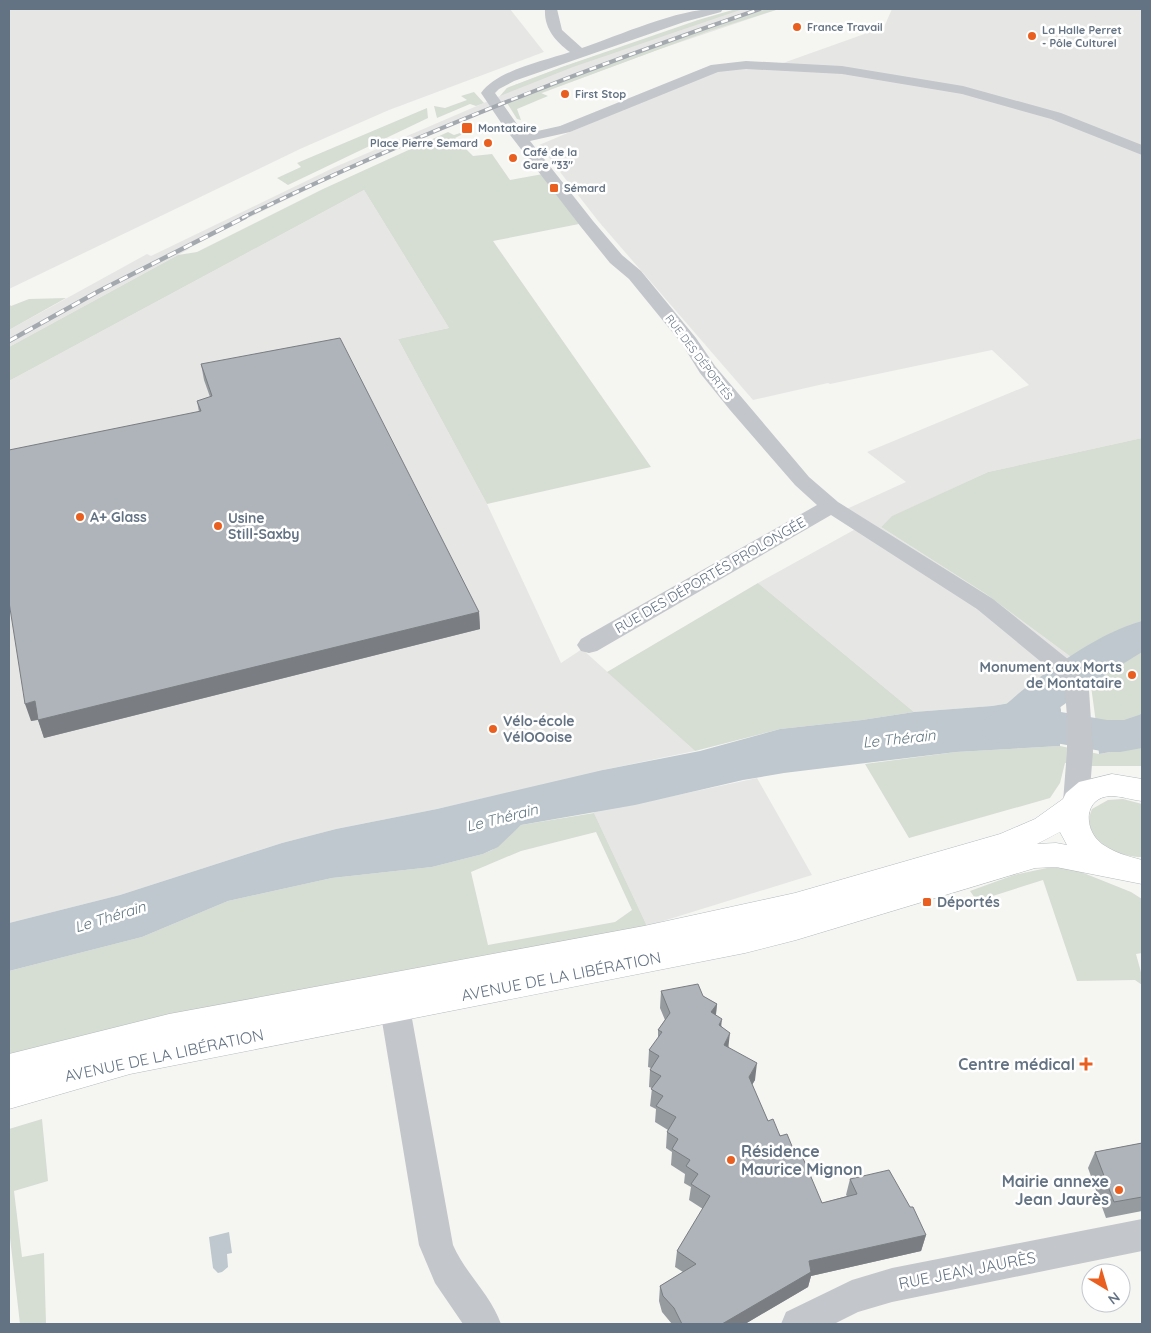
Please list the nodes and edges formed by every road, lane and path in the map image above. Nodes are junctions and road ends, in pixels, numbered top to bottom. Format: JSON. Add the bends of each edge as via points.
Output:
{"nodes":[{"id":1,"x":552,"y":9,"type":"edge"},
{"id":2,"x":710,"y":10,"type":"edge"},
{"id":3,"x":580,"y":53,"type":"junction"},
{"id":4,"x":521,"y":138,"type":"junction"},
{"id":5,"x":1142,"y":150,"type":"edge"},
{"id":6,"x":831,"y":506,"type":"junction"},
{"id":7,"x":589,"y":646,"type":"dead end"},
{"id":8,"x":1080,"y":751,"type":"junction"},
{"id":9,"x":1132,"y":786,"type":"edge"},
{"id":10,"x":1075,"y":804,"type":"junction"},
{"id":11,"x":1132,"y":871,"type":"edge"},
{"id":12,"x":393,"y":997,"type":"junction"},
{"id":13,"x":9,"y":1070,"type":"edge"},
{"id":14,"x":9,"y":1093,"type":"edge"},
{"id":15,"x":1142,"y":1235,"type":"edge"},
{"id":16,"x":484,"y":1324,"type":"edge"},
{"id":17,"x":798,"y":1324,"type":"edge"}],
"edges":[{"from":1,"to":3,"type":"street","via":[[551,19],[558,34]]},
{"from":2,"to":3,"type":"street","name":"RUE DES DÉPORTÉS"},
{"from":3,"to":4,"type":"street","name":"RUE DES DÉPORTÉS","via":[[504,80],[488,90],[489,96]]},
{"from":4,"to":5,"type":"street","via":[[564,129],[716,68],[746,65],[842,70],[963,90],[1056,116]]},
{"from":4,"to":6,"type":"street","name":"RUE DES DÉPORTÉS","via":[[612,255],[635,275],[690,342],[737,406],[802,481]]},
{"from":6,"to":7,"type":"street","name":"RUE DES DÉPORTÉS PROLONGÉE"},
{"from":6,"to":8,"type":"street","name":"RUE DES DÉPORTÉS","via":[[985,604],[1058,661],[1076,684]]},
{"from":8,"to":9,"type":"street","name":"RUE DES DÉPORTÉS","via":[[1092,772]]},
{"from":8,"to":10,"type":"street","name":"RUE DES DÉPORTÉS"},
{"from":9,"to":10,"type":"main road","name":"AVENUE DE LA LIBÉRATION","via":[[1091,790]]},
{"from":10,"to":11,"type":"main road","via":[[1072,825],[1077,838],[1088,850]]},
{"from":10,"to":12,"type":"main road","name":"AVENUE DE LA LIBÉRATION","via":[[1046,827],[1009,843],[795,906]]},
{"from":11,"to":12,"type":"main road","name":"AVENUE DE LA LIBÉRATION","via":[[1062,856],[1035,856],[745,940]]},
{"from":12,"to":13,"type":"main road","name":"AVENUE DE LA LIBÉRATION","via":[[161,1030]]},
{"from":12,"to":14,"type":"main road","name":"AVENUE DE LA LIBÉRATION","via":[[130,1059]]},
{"from":12,"to":16,"type":"street","via":[[436,1245],[447,1271]]},
{"from":15,"to":17,"type":"street","name":"RUE JEAN JAURÈS","via":[[892,1285],[852,1297]]}]}
